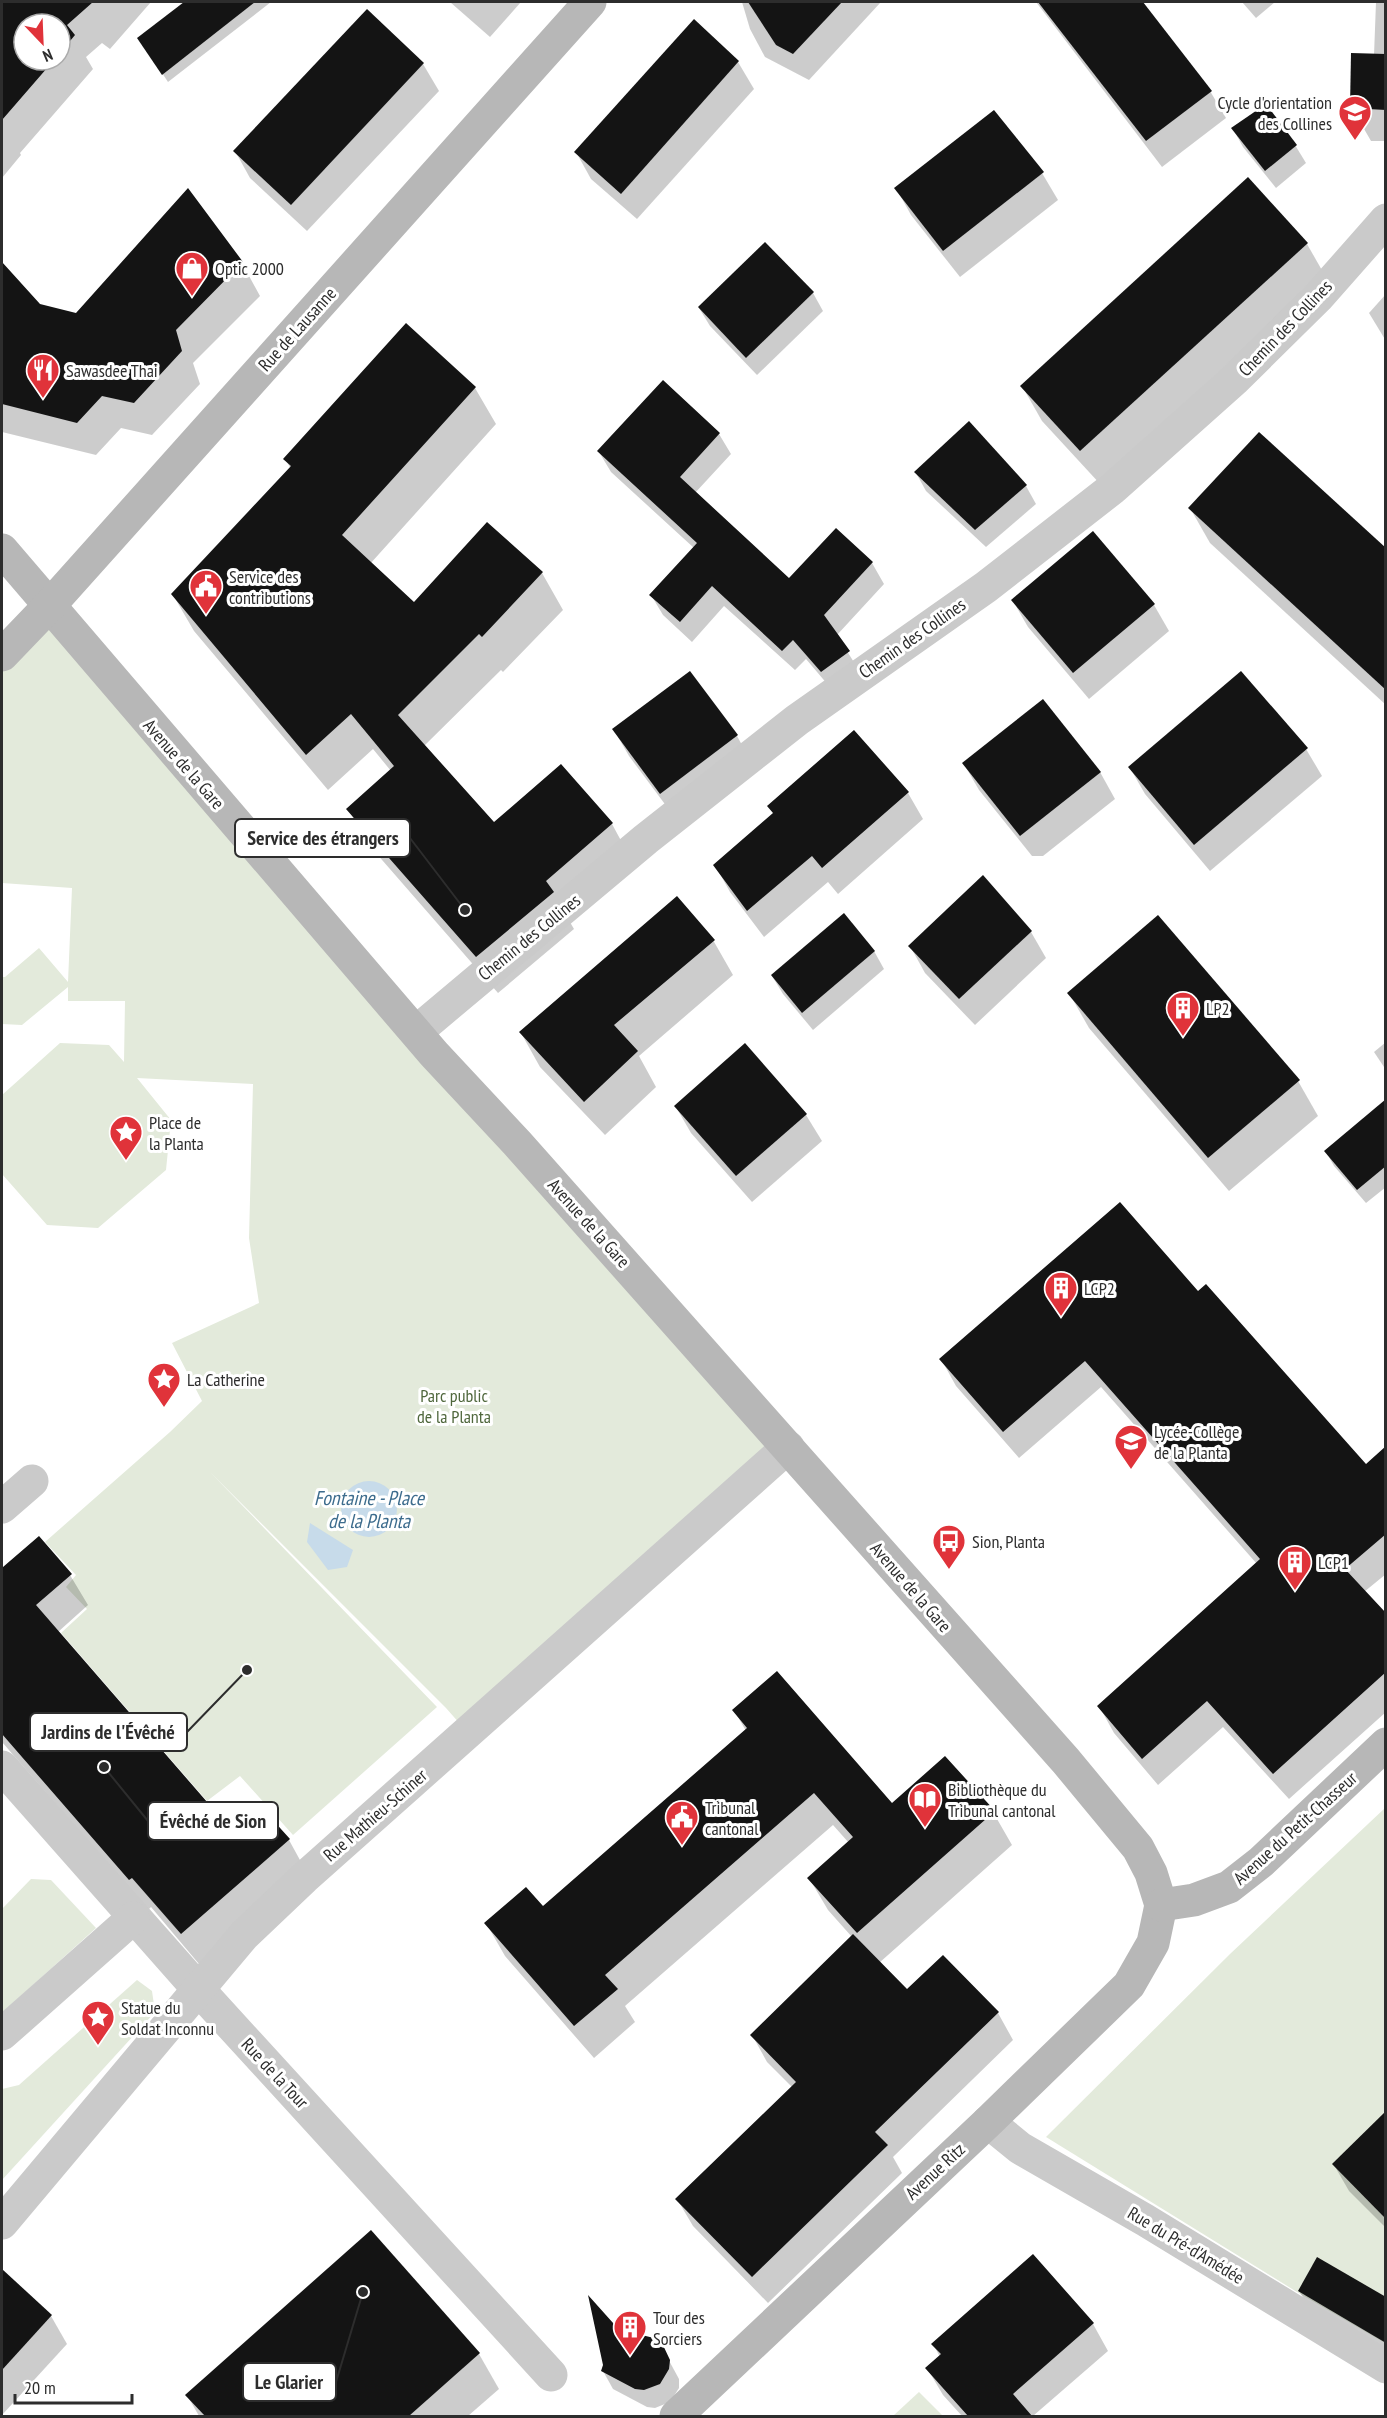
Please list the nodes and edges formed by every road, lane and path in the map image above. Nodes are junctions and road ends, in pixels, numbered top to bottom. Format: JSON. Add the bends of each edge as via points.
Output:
{"nodes":[{"id":1,"x":590,"y":2,"type":"edge"},
{"id":2,"x":1386,"y":220,"type":"edge"},
{"id":3,"x":2,"y":550,"type":"edge"},
{"id":4,"x":50,"y":605,"type":"junction"},
{"id":5,"x":2,"y":655,"type":"edge"},
{"id":6,"x":416,"y":1032,"type":"junction"},
{"id":7,"x":788,"y":1447,"type":"junction"},
{"id":8,"x":32,"y":1481,"type":"dead end"},
{"id":9,"x":2,"y":1507,"type":"edge"},
{"id":10,"x":1386,"y":1744,"type":"edge"},
{"id":11,"x":2,"y":1767,"type":"edge"},
{"id":12,"x":1161,"y":1905,"type":"junction"},
{"id":13,"x":133,"y":1918,"type":"junction"},
{"id":14,"x":199,"y":1990,"type":"junction"},
{"id":15,"x":2,"y":2034,"type":"edge"},
{"id":16,"x":988,"y":2122,"type":"junction"},
{"id":17,"x":2,"y":2223,"type":"edge"},
{"id":18,"x":1386,"y":2367,"type":"edge"},
{"id":19,"x":551,"y":2375,"type":"dead end"},
{"id":20,"x":676,"y":2416,"type":"edge"}],
"edges":[{"from":1,"to":4,"type":"street","name":"Rue de Lausanne"},
{"from":2,"to":6,"type":"street","name":"Chemin des Collines","via":[[1318,297],[1234,380],[1113,488],[986,587],[780,734],[646,839]]},
{"from":3,"to":4,"type":"street","name":"Avenue de la Gare"},
{"from":4,"to":5,"type":"street","name":"Rue de Lausanne"},
{"from":4,"to":6,"type":"street","name":"Avenue de la Gare"},
{"from":6,"to":7,"type":"street","name":"Avenue de la Gare"},
{"from":7,"to":12,"type":"street","name":"Avenue de la Gare","via":[[1112,1815],[1138,1848]]},
{"from":7,"to":14,"type":"street","name":"Rue Mathieu-Schiner","via":[[304,1878],[244,1935]]},
{"from":8,"to":9,"type":"street"},
{"from":10,"to":12,"type":"street","name":"Avenue du Petit-Chasseur","via":[[1261,1862],[1229,1887],[1194,1900]]},
{"from":11,"to":13,"type":"street","name":"Rue de la Tour"},
{"from":12,"to":16,"type":"street","name":"Avenue Ritz","via":[[1154,1943],[1129,1985]]},
{"from":13,"to":14,"type":"street","name":"Rue de la Tour"},
{"from":13,"to":15,"type":"street"},
{"from":14,"to":17,"type":"street","name":"Rue Mathieu-Schiner"},
{"from":14,"to":19,"type":"street","name":"Rue de la Tour"},
{"from":16,"to":18,"type":"street","name":"Rue du Pré-d'Amédée","via":[[1020,2148]]},
{"from":16,"to":20,"type":"street","name":"Avenue Ritz"}]}
